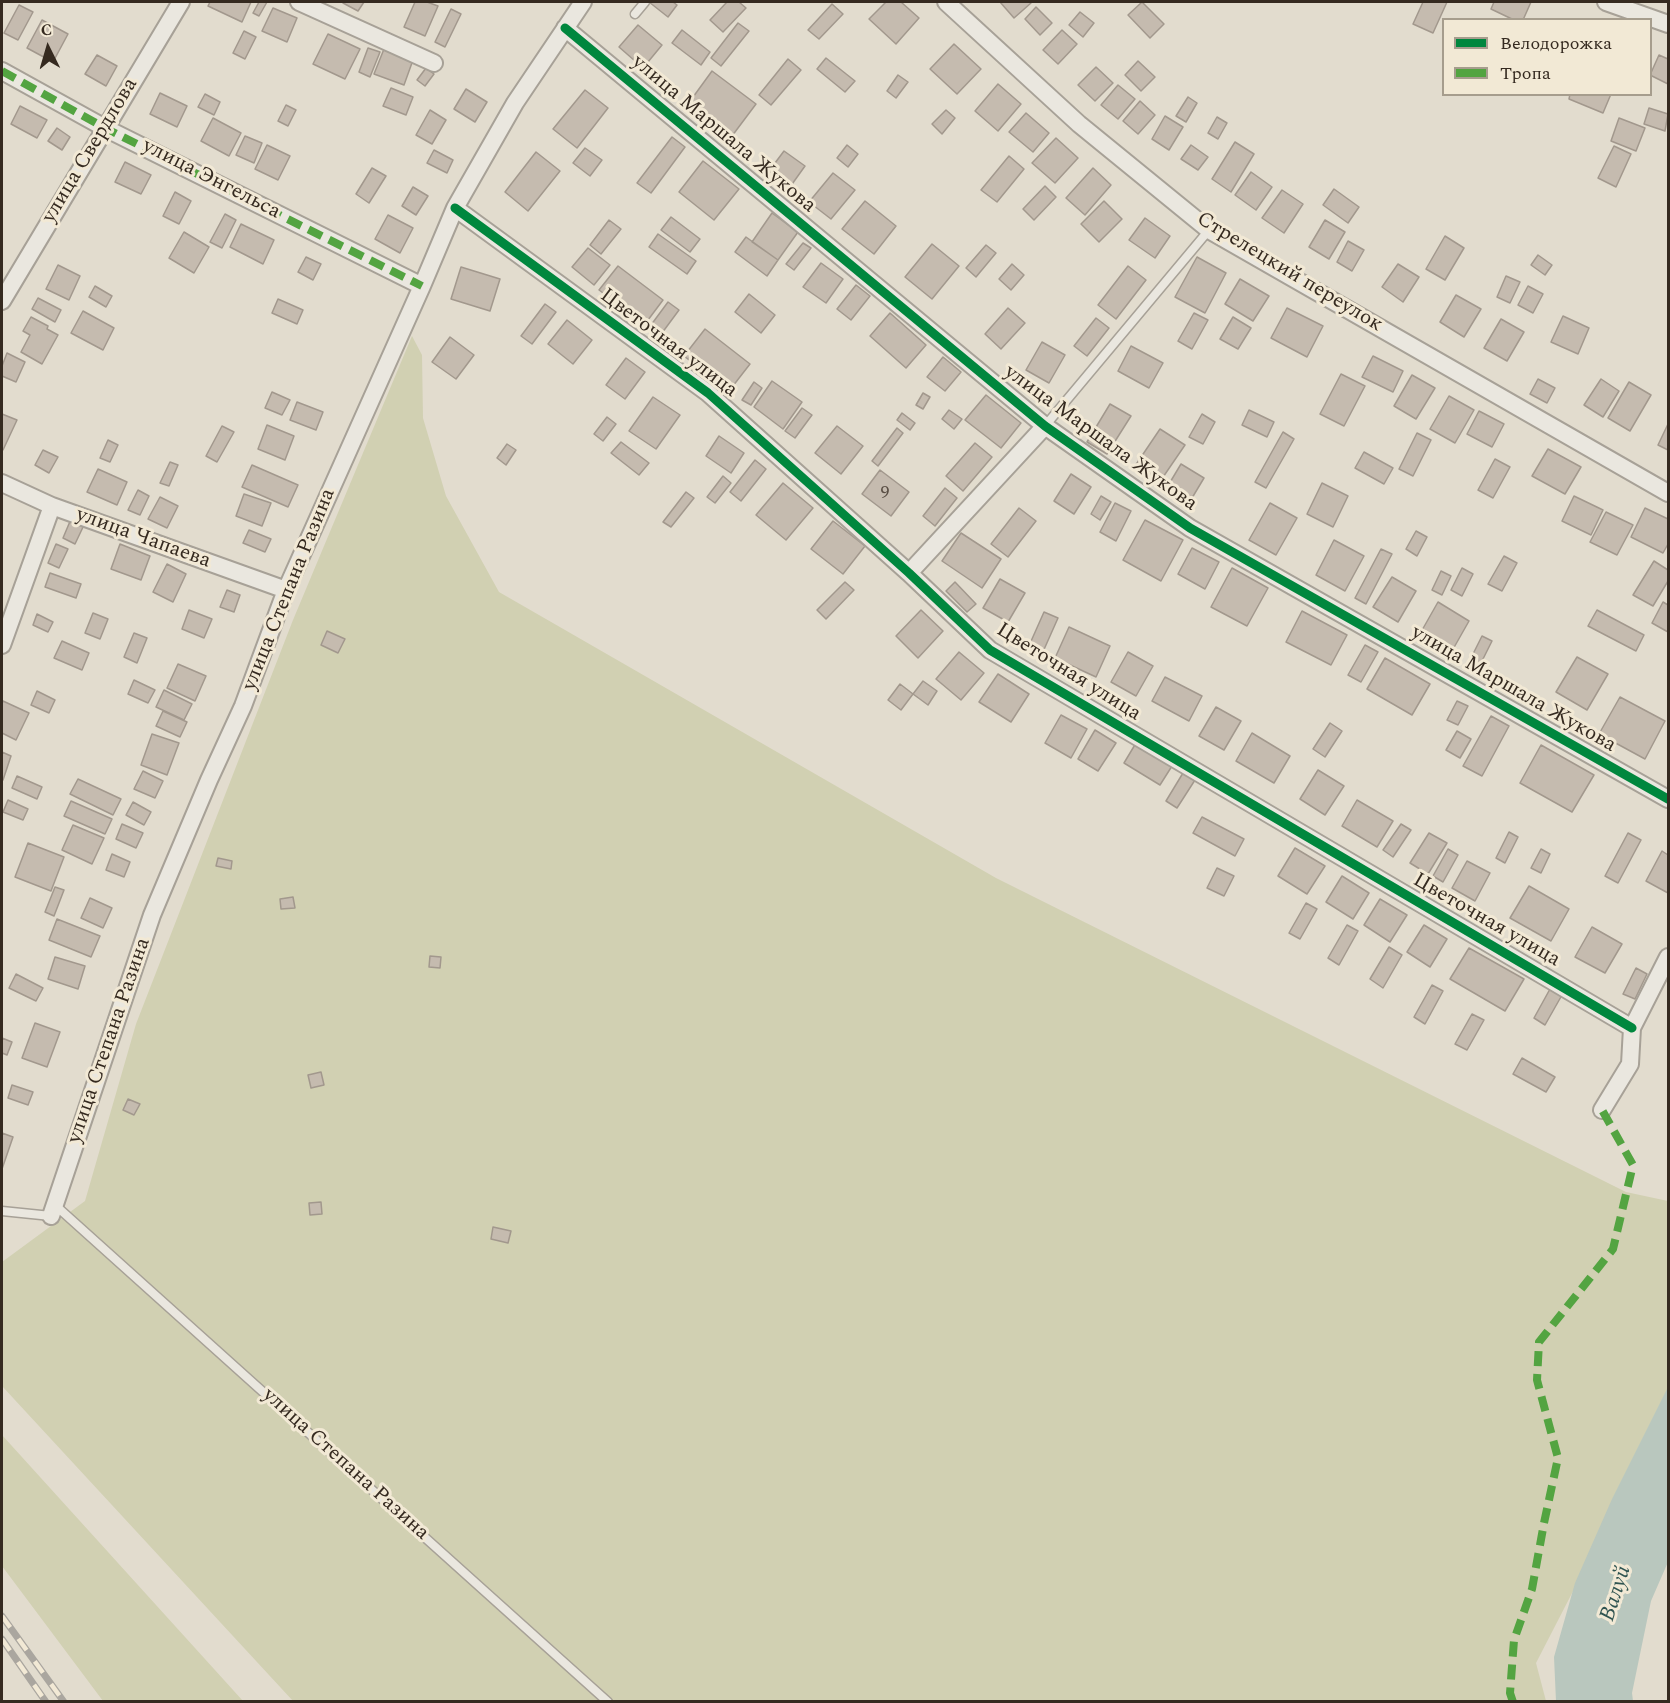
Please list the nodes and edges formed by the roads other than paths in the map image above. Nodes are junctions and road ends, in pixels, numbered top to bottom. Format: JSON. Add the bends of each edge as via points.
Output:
{"nodes":[{"id":1,"x":181,"y":2,"type":"edge"},
{"id":2,"x":299,"y":2,"type":"edge"},
{"id":3,"x":583,"y":2,"type":"edge"},
{"id":4,"x":645,"y":2,"type":"edge"},
{"id":5,"x":946,"y":2,"type":"edge"},
{"id":6,"x":1606,"y":2,"type":"edge"},
{"id":7,"x":635,"y":14,"type":"dead end"},
{"id":8,"x":1651,"y":18,"type":"edge"},
{"id":9,"x":1652,"y":18,"type":"edge"},
{"id":10,"x":1668,"y":24,"type":"edge"},
{"id":11,"x":565,"y":28,"type":"junction"},
{"id":12,"x":434,"y":63,"type":"dead end"},
{"id":13,"x":2,"y":71,"type":"edge"},
{"id":14,"x":105,"y":128,"type":"junction"},
{"id":15,"x":455,"y":208,"type":"junction"},
{"id":16,"x":1209,"y":230,"type":"junction"},
{"id":17,"x":422,"y":286,"type":"junction"},
{"id":18,"x":3,"y":295,"type":"edge"},
{"id":19,"x":1045,"y":426,"type":"junction"},
{"id":20,"x":2,"y":483,"type":"edge"},
{"id":21,"x":1668,"y":494,"type":"edge"},
{"id":22,"x":52,"y":506,"type":"junction"},
{"id":23,"x":909,"y":573,"type":"junction"},
{"id":24,"x":286,"y":590,"type":"junction"},
{"id":25,"x":2,"y":645,"type":"edge"},
{"id":26,"x":1668,"y":799,"type":"edge"},
{"id":27,"x":1668,"y":957,"type":"edge"},
{"id":28,"x":1632,"y":1028,"type":"junction"},
{"id":29,"x":1602,"y":1110,"type":"dead end"},
{"id":30,"x":2,"y":1211,"type":"edge"},
{"id":31,"x":53,"y":1211,"type":"junction"},
{"id":32,"x":608,"y":1701,"type":"edge"}],
"edges":[{"from":1,"to":14,"type":"street","name":"улица Свердлова"},
{"from":2,"to":12,"type":"street"},
{"from":3,"to":11,"type":"street","name":"улица Степана Разина"},
{"from":4,"to":7,"type":"lane"},
{"from":5,"to":16,"type":"street","name":"Стрелецкий переулок","via":[[1078,124]]},
{"from":6,"to":8,"type":"street"},
{"from":9,"to":10,"type":"street"},
{"from":11,"to":15,"type":"street","name":"улица Степана Разина","via":[[514,103]]},
{"from":11,"to":19,"type":"street","name":"улица Маршала Жукова"},
{"from":13,"to":14,"type":"street","name":"улица Энгельса"},
{"from":14,"to":17,"type":"street","name":"улица Энгельса"},
{"from":14,"to":18,"type":"street","name":"улица Свердлова"},
{"from":15,"to":17,"type":"street","name":"улица Степана Разина"},
{"from":15,"to":23,"type":"street","name":"Цветочная улица","via":[[708,393]]},
{"from":16,"to":19,"type":"lane"},
{"from":16,"to":21,"type":"street","name":"Стрелецкий переулок"},
{"from":17,"to":24,"type":"street","name":"улица Степана Разина"},
{"from":19,"to":23,"type":"street"},
{"from":19,"to":26,"type":"street","name":"улица Маршала Жукова","via":[[1190,528]]},
{"from":20,"to":22,"type":"street","name":"улица Чапаева"},
{"from":22,"to":24,"type":"street","name":"улица Чапаева"},
{"from":22,"to":25,"type":"street"},
{"from":23,"to":28,"type":"street","name":"Цветочная улица","via":[[990,650]]},
{"from":24,"to":31,"type":"street","name":"улица Степана Разина","via":[[243,706],[152,915]]},
{"from":27,"to":28,"type":"street"},
{"from":28,"to":29,"type":"street","via":[[1630,1064]]},
{"from":30,"to":31,"type":"lane"},
{"from":31,"to":32,"type":"lane","name":"улица Степана Разина"}]}
